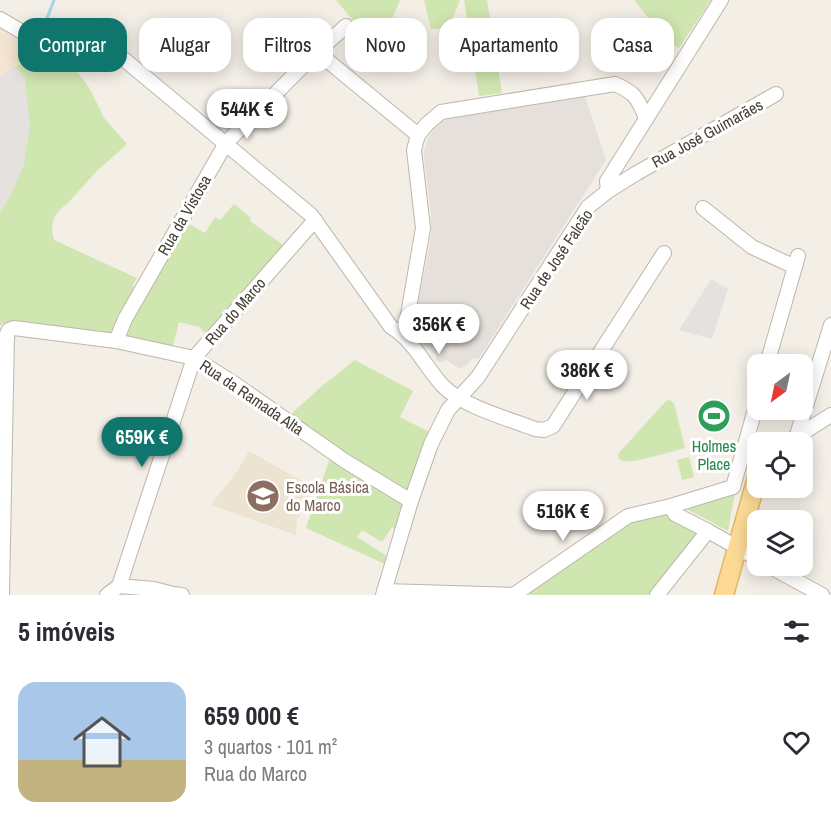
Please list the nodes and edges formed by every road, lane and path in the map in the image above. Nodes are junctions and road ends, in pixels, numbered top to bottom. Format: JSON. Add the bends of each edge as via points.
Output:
{"nodes":[{"id":1,"x":721,"y":0,"type":"edge"},
{"id":2,"x":0,"y":19,"type":"edge"},
{"id":3,"x":345,"y":27,"type":"edge"},
{"id":4,"x":333,"y":38,"type":"edge"},
{"id":5,"x":333,"y":65,"type":"edge"},
{"id":6,"x":297,"y":72,"type":"edge"},
{"id":7,"x":776,"y":94,"type":"dead end"},
{"id":8,"x":646,"y":118,"type":"junction"},
{"id":9,"x":418,"y":135,"type":"junction"},
{"id":10,"x":226,"y":143,"type":"junction"},
{"id":11,"x":621,"y":158,"type":"junction"},
{"id":12,"x":637,"y":172,"type":"junction"},
{"id":13,"x":608,"y":191,"type":"junction"},
{"id":14,"x":703,"y":208,"type":"dead end"},
{"id":15,"x":315,"y":220,"type":"junction"},
{"id":16,"x":664,"y":253,"type":"dead end"},
{"id":17,"x":831,"y":325,"type":"edge"},
{"id":18,"x":401,"y":333,"type":"junction"},
{"id":19,"x":116,"y":341,"type":"junction"},
{"id":20,"x":770,"y":354,"type":"edge"},
{"id":21,"x":194,"y":358,"type":"junction"},
{"id":22,"x":459,"y":397,"type":"junction"},
{"id":23,"x":831,"y":415,"type":"edge"},
{"id":24,"x":752,"y":420,"type":"edge"},
{"id":25,"x":795,"y":432,"type":"edge"},
{"id":26,"x":804,"y":432,"type":"edge"},
{"id":27,"x":732,"y":487,"type":"junction"},
{"id":28,"x":747,"y":495,"type":"edge"},
{"id":29,"x":751,"y":498,"type":"edge"},
{"id":30,"x":411,"y":501,"type":"junction"},
{"id":31,"x":671,"y":506,"type":"junction"},
{"id":32,"x":708,"y":531,"type":"junction"},
{"id":33,"x":737,"y":548,"type":"junction"},
{"id":34,"x":747,"y":553,"type":"edge"},
{"id":35,"x":787,"y":576,"type":"edge"},
{"id":36,"x":119,"y":586,"type":"junction"},
{"id":37,"x":384,"y":593,"type":"edge"},
{"id":38,"x":2,"y":595,"type":"edge"},
{"id":39,"x":107,"y":595,"type":"edge"},
{"id":40,"x":182,"y":595,"type":"edge"},
{"id":41,"x":515,"y":595,"type":"edge"},
{"id":42,"x":657,"y":595,"type":"edge"},
{"id":43,"x":724,"y":595,"type":"edge"},
{"id":44,"x":822,"y":595,"type":"edge"}],
"edges":[{"from":1,"to":8,"type":"street","name":"Rua de José Falcão"},
{"from":2,"to":10,"type":"street","via":[[68,58],[96,36]]},
{"from":3,"to":4,"type":"street","name":"Rua da Vistosa"},
{"from":5,"to":9,"type":"street"},
{"from":6,"to":10,"type":"street","name":"Rua da Vistosa"},
{"from":7,"to":12,"type":"street","name":"Rua José Guimarães"},
{"from":8,"to":9,"type":"street","via":[[632,92],[615,84],[441,112]]},
{"from":8,"to":11,"type":"street","name":"Rua de José Falcão"},
{"from":9,"to":18,"type":"street","via":[[414,150],[423,228]]},
{"from":10,"to":15,"type":"street"},
{"from":10,"to":19,"type":"street","name":"Rua da Vistosa"},
{"from":11,"to":12,"type":"street","name":"Rua José Guimarães","via":[[627,168]]},
{"from":11,"to":13,"type":"street","name":"Rua de José Falcão","via":[[607,181]]},
{"from":12,"to":13,"type":"street","name":"Rua José Guimarães"},
{"from":13,"to":22,"type":"street","name":"Rua de José Falcão","via":[[588,207],[478,377]]},
{"from":14,"to":20,"type":"street","via":[[753,247],[796,261]]},
{"from":15,"to":18,"type":"street","via":[[391,327]]},
{"from":15,"to":21,"type":"street","name":"Rua do Marco"},
{"from":16,"to":22,"type":"street","via":[[553,426],[535,429]]},
{"from":17,"to":25,"type":"street"},
{"from":18,"to":22,"type":"street","via":[[444,387]]},
{"from":19,"to":21,"type":"street","name":"Rua da Ramada Alta"},
{"from":19,"to":38,"type":"street","name":"Rua da Ramada Alta","via":[[14,328],[7,334]]},
{"from":21,"to":30,"type":"street","name":"Rua da Ramada Alta"},
{"from":21,"to":36,"type":"street","name":"Rua do Marco"},
{"from":22,"to":30,"type":"street","name":"Rua de José Falcão","via":[[431,444]]},
{"from":23,"to":26,"type":"street"},
{"from":24,"to":27,"type":"street"},
{"from":27,"to":28,"type":"street"},
{"from":27,"to":31,"type":"street"},
{"from":29,"to":33,"type":"main road"},
{"from":30,"to":37,"type":"street","name":"Rua de José Falcão"},
{"from":31,"to":32,"type":"street","via":[[675,514]]},
{"from":31,"to":41,"type":"street","via":[[628,516]]},
{"from":32,"to":33,"type":"street"},
{"from":32,"to":42,"type":"street"},
{"from":33,"to":34,"type":"street"},
{"from":33,"to":43,"type":"main road"},
{"from":35,"to":44,"type":"street"},
{"from":36,"to":39,"type":"street"},
{"from":36,"to":40,"type":"street"},
{"from":37,"to":41,"type":"street"}]}
